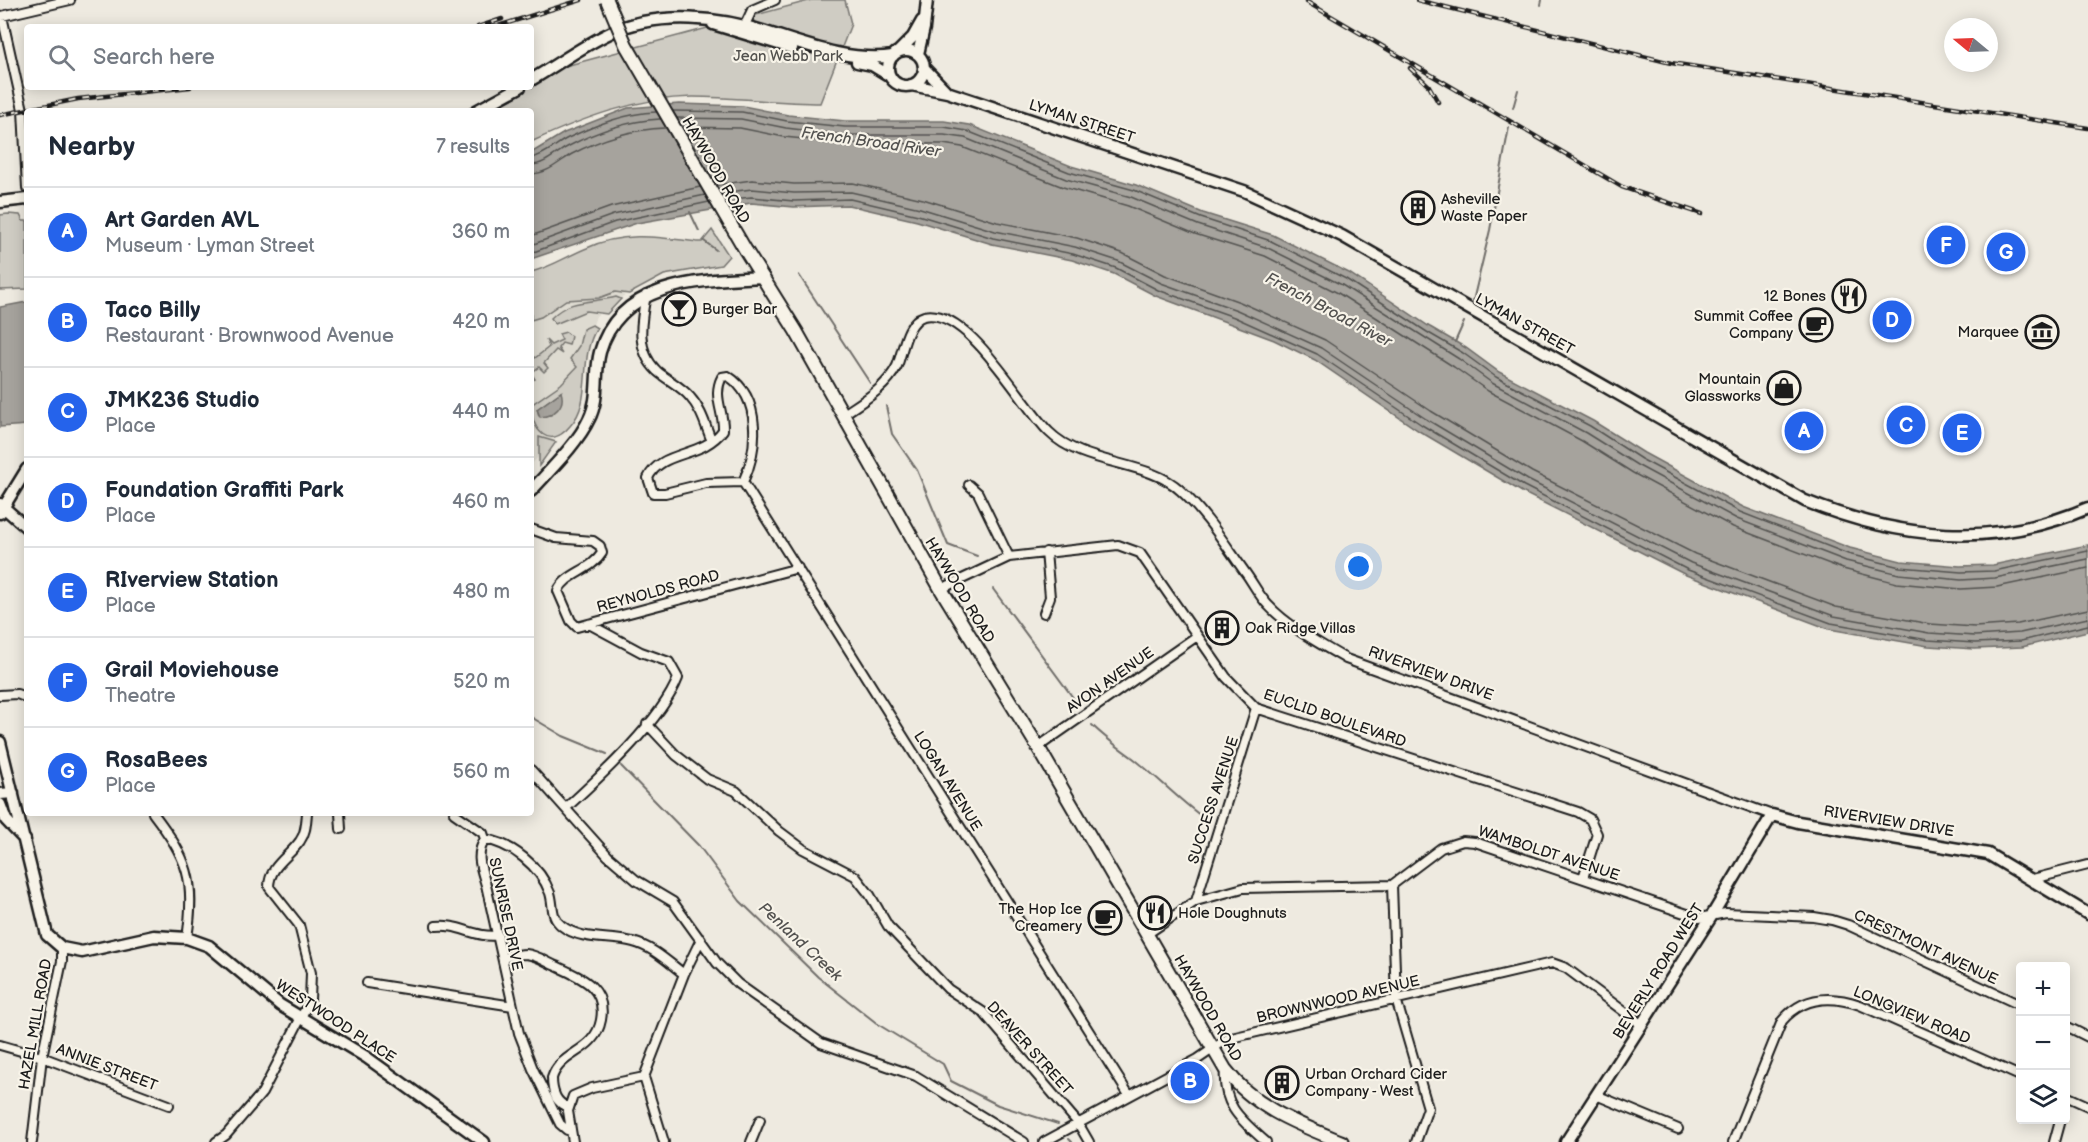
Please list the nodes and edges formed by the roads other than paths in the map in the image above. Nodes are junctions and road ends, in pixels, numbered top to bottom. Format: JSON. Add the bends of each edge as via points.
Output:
{"nodes":[{"id":1,"x":70,"y":0,"type":"edge"},
{"id":2,"x":607,"y":0,"type":"edge"},
{"id":3,"x":775,"y":0,"type":"edge"},
{"id":4,"x":927,"y":0,"type":"edge"},
{"id":5,"x":47,"y":2,"type":"edge"},
{"id":6,"x":926,"y":13,"type":"junction"},
{"id":7,"x":707,"y":21,"type":"junction"},
{"id":8,"x":745,"y":25,"type":"junction"},
{"id":9,"x":895,"y":54,"type":"junction"},
{"id":10,"x":918,"y":54,"type":"junction"},
{"id":11,"x":924,"y":68,"type":"junction"},
{"id":12,"x":890,"y":76,"type":"junction"},
{"id":13,"x":534,"y":78,"type":"edge"},
{"id":14,"x":911,"y":85,"type":"junction"},
{"id":15,"x":515,"y":90,"type":"edge"},
{"id":16,"x":947,"y":92,"type":"junction"},
{"id":17,"x":482,"y":108,"type":"edge"},
{"id":18,"x":24,"y":130,"type":"edge"},
{"id":19,"x":24,"y":199,"type":"edge"},
{"id":20,"x":0,"y":202,"type":"edge"},
{"id":21,"x":763,"y":277,"type":"junction"},
{"id":22,"x":646,"y":295,"type":"junction"},
{"id":23,"x":844,"y":414,"type":"junction"},
{"id":24,"x":711,"y":439,"type":"junction"},
{"id":25,"x":24,"y":474,"type":"edge"},
{"id":26,"x":743,"y":482,"type":"junction"},
{"id":27,"x":969,"y":485,"type":"dead end"},
{"id":28,"x":534,"y":487,"type":"edge"},
{"id":29,"x":2,"y":508,"type":"edge"},
{"id":30,"x":2088,"y":508,"type":"edge"},
{"id":31,"x":24,"y":526,"type":"edge"},
{"id":32,"x":534,"y":530,"type":"edge"},
{"id":33,"x":1046,"y":552,"type":"junction"},
{"id":34,"x":1009,"y":557,"type":"junction"},
{"id":35,"x":798,"y":568,"type":"junction"},
{"id":36,"x":941,"y":589,"type":"junction"},
{"id":37,"x":1044,"y":613,"type":"dead end"},
{"id":38,"x":589,"y":624,"type":"junction"},
{"id":39,"x":1197,"y":636,"type":"junction"},
{"id":40,"x":0,"y":695,"type":"edge"},
{"id":41,"x":24,"y":697,"type":"edge"},
{"id":42,"x":1256,"y":708,"type":"junction"},
{"id":43,"x":647,"y":724,"type":"junction"},
{"id":44,"x":0,"y":742,"type":"edge"},
{"id":45,"x":1038,"y":747,"type":"junction"},
{"id":46,"x":534,"y":774,"type":"edge"},
{"id":47,"x":13,"y":793,"type":"junction"},
{"id":48,"x":0,"y":794,"type":"edge"},
{"id":49,"x":0,"y":804,"type":"edge"},
{"id":50,"x":566,"y":808,"type":"junction"},
{"id":51,"x":1772,"y":814,"type":"junction"},
{"id":52,"x":155,"y":816,"type":"edge"},
{"id":53,"x":307,"y":816,"type":"edge"},
{"id":54,"x":340,"y":816,"type":"edge"},
{"id":55,"x":458,"y":816,"type":"edge"},
{"id":56,"x":341,"y":829,"type":"dead end"},
{"id":57,"x":485,"y":839,"type":"junction"},
{"id":58,"x":25,"y":840,"type":"junction"},
{"id":59,"x":2088,"y":865,"type":"edge"},
{"id":60,"x":1583,"y":878,"type":"junction"},
{"id":61,"x":2033,"y":879,"type":"junction"},
{"id":62,"x":1392,"y":885,"type":"junction"},
{"id":63,"x":1196,"y":900,"type":"junction"},
{"id":64,"x":2088,"y":914,"type":"edge"},
{"id":65,"x":1711,"y":917,"type":"junction"},
{"id":66,"x":436,"y":926,"type":"dead end"},
{"id":67,"x":1147,"y":934,"type":"junction"},
{"id":68,"x":498,"y":935,"type":"junction"},
{"id":69,"x":187,"y":938,"type":"junction"},
{"id":70,"x":701,"y":939,"type":"junction"},
{"id":71,"x":62,"y":948,"type":"junction"},
{"id":72,"x":503,"y":958,"type":"junction"},
{"id":73,"x":684,"y":974,"type":"junction"},
{"id":74,"x":367,"y":983,"type":"dead end"},
{"id":75,"x":1396,"y":999,"type":"junction"},
{"id":76,"x":2016,"y":1003,"type":"edge"},
{"id":77,"x":513,"y":1006,"type":"junction"},
{"id":78,"x":302,"y":1018,"type":"junction"},
{"id":79,"x":1642,"y":1025,"type":"junction"},
{"id":80,"x":2070,"y":1028,"type":"edge"},
{"id":81,"x":2088,"y":1037,"type":"edge"},
{"id":82,"x":0,"y":1045,"type":"edge"},
{"id":83,"x":1213,"y":1047,"type":"junction"},
{"id":84,"x":42,"y":1057,"type":"junction"},
{"id":85,"x":1225,"y":1068,"type":"junction"},
{"id":86,"x":2016,"y":1074,"type":"edge"},
{"id":87,"x":644,"y":1077,"type":"junction"},
{"id":88,"x":1129,"y":1095,"type":"junction"},
{"id":89,"x":1596,"y":1095,"type":"junction"},
{"id":90,"x":2070,"y":1098,"type":"edge"},
{"id":91,"x":169,"y":1105,"type":"dead end"},
{"id":92,"x":2088,"y":1106,"type":"edge"},
{"id":93,"x":568,"y":1107,"type":"junction"},
{"id":94,"x":760,"y":1120,"type":"dead end"},
{"id":95,"x":1078,"y":1123,"type":"junction"},
{"id":96,"x":2059,"y":1124,"type":"edge"},
{"id":97,"x":1678,"y":1129,"type":"dead end"},
{"id":98,"x":571,"y":1130,"type":"junction"},
{"id":99,"x":1318,"y":1137,"type":"edge"},
{"id":100,"x":32,"y":1142,"type":"edge"},
{"id":101,"x":216,"y":1142,"type":"edge"},
{"id":102,"x":484,"y":1142,"type":"edge"},
{"id":103,"x":573,"y":1142,"type":"edge"},
{"id":104,"x":664,"y":1142,"type":"edge"},
{"id":105,"x":751,"y":1142,"type":"edge"},
{"id":106,"x":1024,"y":1142,"type":"edge"},
{"id":107,"x":1044,"y":1142,"type":"edge"},
{"id":108,"x":1089,"y":1142,"type":"edge"},
{"id":109,"x":1266,"y":1142,"type":"edge"},
{"id":110,"x":1342,"y":1142,"type":"edge"},
{"id":111,"x":1416,"y":1142,"type":"edge"},
{"id":112,"x":1566,"y":1142,"type":"edge"},
{"id":113,"x":1733,"y":1142,"type":"edge"},
{"id":114,"x":2054,"y":1142,"type":"edge"}],
"edges":[{"from":1,"to":5,"type":"street"},
{"from":2,"to":21,"type":"main road","name":"HAYWOOD ROAD","bridge":true,"via":[[626,45]]},
{"from":3,"to":8,"type":"street","via":[[752,10]]},
{"from":4,"to":6,"type":"main road"},
{"from":5,"to":18,"type":"street","via":[[2,16]]},
{"from":6,"to":9,"type":"main road","via":[[913,37]]},
{"from":6,"to":10,"type":"main road"},
{"from":7,"to":8,"type":"main road"},
{"from":7,"to":12,"type":"main road","via":[[800,50],[872,65]]},
{"from":7,"to":13,"type":"main road","via":[[660,21],[625,27]]},
{"from":8,"to":9,"type":"main road","via":[[837,52],[874,57]]},
{"from":9,"to":10,"type":"main road","via":[[908,50]]},
{"from":9,"to":12,"type":"main road","via":[[889,66]]},
{"from":10,"to":11,"type":"main road"},
{"from":11,"to":14,"type":"main road","via":[[920,79]]},
{"from":11,"to":16,"type":"main road","name":"LYMAN STREET"},
{"from":12,"to":14,"type":"main road","via":[[902,85]]},
{"from":14,"to":16,"type":"main road","name":"LYMAN STREET"},
{"from":15,"to":17,"type":"main road"},
{"from":16,"to":30,"type":"main road","name":"LYMAN STREET","via":[[1233,188],[1342,236],[1805,501],[1842,516],[1894,530],[1967,534],[2028,529]]},
{"from":19,"to":20,"type":"main road"},
{"from":21,"to":22,"type":"main road","via":[[670,286]]},
{"from":21,"to":23,"type":"main road","name":"HAYWOOD ROAD"},
{"from":22,"to":24,"type":"street","via":[[640,328],[648,359],[657,371],[689,395]]},
{"from":22,"to":28,"type":"main road","via":[[614,323],[606,337],[597,363],[595,406],[589,421]]},
{"from":23,"to":36,"type":"main road","name":"HAYWOOD ROAD"},
{"from":23,"to":51,"type":"street","name":"RIVERVIEW DRIVE","via":[[891,378],[911,328],[920,317],[945,319],[966,330],[1050,433],[1083,453],[1157,477],[1178,488],[1207,518],[1268,606],[1346,659]]},
{"from":24,"to":26,"type":"street","via":[[705,446],[658,463],[648,478],[653,493],[706,483]]},
{"from":24,"to":26,"type":"street","via":[[723,430],[717,399],[722,377],[728,376],[743,389],[750,403],[755,449]]},
{"from":25,"to":29,"type":"main road"},
{"from":26,"to":35,"type":"street","name":"LOGAN AVENUE"},
{"from":27,"to":34,"type":"street","via":[[978,493]]},
{"from":29,"to":31,"type":"main road"},
{"from":32,"to":38,"type":"street","via":[[556,538],[593,541],[600,546],[602,554],[597,561],[561,584],[558,591],[571,621],[577,627]]},
{"from":33,"to":34,"type":"street","name":"EUCLID BOULEVARD"},
{"from":33,"to":37,"type":"street","via":[[1050,597]]},
{"from":33,"to":39,"type":"street","name":"EUCLID BOULEVARD","via":[[1118,545],[1132,548],[1158,576]]},
{"from":34,"to":36,"type":"street","name":"EUCLID BOULEVARD"},
{"from":35,"to":38,"type":"street","name":"REYNOLDS ROAD"},
{"from":35,"to":88,"type":"street","name":"LOGAN AVENUE"},
{"from":36,"to":45,"type":"main road","name":"HAYWOOD ROAD"},
{"from":38,"to":43,"type":"street","name":"REYNOLDS ROAD","via":[[669,662],[678,678],[672,696]]},
{"from":39,"to":42,"type":"street","name":"EUCLID BOULEVARD","via":[[1226,677]]},
{"from":39,"to":45,"type":"street","name":"AVON AVENUE"},
{"from":40,"to":41,"type":"street"},
{"from":42,"to":60,"type":"street","name":"EUCLID BOULEVARD","via":[[1590,819],[1597,842]]},
{"from":42,"to":63,"type":"street","name":"SUCCESS AVENUE"},
{"from":43,"to":50,"type":"street","name":"REYNOLDS ROAD","via":[[605,772]]},
{"from":43,"to":95,"type":"street","name":"DEAVER STREET","via":[[676,755],[707,779],[736,791],[778,831],[855,876],[888,926],[948,989],[983,1012]]},
{"from":44,"to":47,"type":"main road","name":"HAZEL MILL ROAD"},
{"from":45,"to":67,"type":"main road","name":"HAYWOOD ROAD"},
{"from":46,"to":50,"type":"street"},
{"from":47,"to":48,"type":"main road"},
{"from":47,"to":58,"type":"main road","name":"HAZEL MILL ROAD"},
{"from":49,"to":58,"type":"main road","via":[[6,820]]},
{"from":50,"to":70,"type":"street","via":[[608,856],[673,902]]},
{"from":51,"to":61,"type":"main road","name":"RIVERVIEW DRIVE","via":[[1798,822],[1988,854]]},
{"from":51,"to":65,"type":"main road","name":"BEVERLY ROAD WEST"},
{"from":52,"to":69,"type":"street","via":[[175,843],[187,872],[191,890]]},
{"from":53,"to":78,"type":"street","via":[[300,840],[271,872],[268,887],[293,915],[304,943],[312,986]]},
{"from":54,"to":56,"type":"street"},
{"from":55,"to":57,"type":"street","via":[[483,833]]},
{"from":57,"to":68,"type":"street","name":"SUNRISE DRIVE","via":[[479,862]]},
{"from":57,"to":73,"type":"street","name":"SUNRISE DRIVE","via":[[506,844],[535,869],[549,890],[553,916],[563,928],[642,945]]},
{"from":58,"to":71,"type":"main road","name":"HAZEL MILL ROAD","via":[[47,935]]},
{"from":59,"to":61,"type":"street"},
{"from":60,"to":62,"type":"street","name":"WAMBOLDT AVENUE","via":[[1463,841],[1442,848]]},
{"from":60,"to":65,"type":"street","name":"WAMBOLDT AVENUE","via":[[1699,918]]},
{"from":61,"to":64,"type":"main road","name":"RIVERVIEW DRIVE"},
{"from":62,"to":63,"type":"street","via":[[1243,888]]},
{"from":62,"to":75,"type":"street"},
{"from":63,"to":67,"type":"street"},
{"from":65,"to":76,"type":"street","name":"CRESTMONT AVENUE","via":[[1726,913],[1814,917],[1840,923]]},
{"from":65,"to":79,"type":"main road","name":"BEVERLY ROAD WEST"},
{"from":66,"to":68,"type":"street","via":[[452,925]]},
{"from":67,"to":83,"type":"main road","name":"HAYWOOD ROAD"},
{"from":68,"to":72,"type":"street","name":"SUNRISE DRIVE"},
{"from":69,"to":71,"type":"main road","name":"WESTWOOD PLACE","via":[[154,936],[82,952]]},
{"from":69,"to":78,"type":"main road","name":"WESTWOOD PLACE","via":[[218,953],[264,994]]},
{"from":70,"to":73,"type":"street"},
{"from":70,"to":106,"type":"street","via":[[738,984],[821,1043],[916,1076]]},
{"from":71,"to":84,"type":"street","name":"HAZEL MILL ROAD"},
{"from":72,"to":77,"type":"street","name":"SUNRISE DRIVE"},
{"from":72,"to":93,"type":"street","via":[[523,954],[540,958],[586,980],[599,995],[601,1019],[594,1037],[562,1062],[552,1078],[555,1095]]},
{"from":73,"to":87,"type":"street"},
{"from":74,"to":77,"type":"street"},
{"from":75,"to":79,"type":"street","name":"BROWNWOOD AVENUE","via":[[1552,963],[1566,968]]},
{"from":75,"to":83,"type":"street","name":"BROWNWOOD AVENUE","via":[[1227,1039]]},
{"from":75,"to":111,"type":"street","via":[[1428,1108]]},
{"from":77,"to":98,"type":"street","name":"SUNRISE DRIVE","via":[[533,1069],[560,1124]]},
{"from":78,"to":101,"type":"street","via":[[262,1093]]},
{"from":78,"to":102,"type":"main road","name":"WESTWOOD PLACE","via":[[366,1057]]},
{"from":79,"to":89,"type":"main road","name":"BEVERLY ROAD WEST"},
{"from":80,"to":81,"type":"street"},
{"from":82,"to":84,"type":"street","name":"ANNIE STREET"},
{"from":83,"to":85,"type":"main road","name":"HAYWOOD ROAD"},
{"from":83,"to":88,"type":"street","name":"BROWNWOOD AVENUE"},
{"from":84,"to":91,"type":"street","name":"ANNIE STREET"},
{"from":84,"to":100,"type":"street","name":"HAZEL MILL ROAD"},
{"from":85,"to":99,"type":"main road","name":"HAYWOOD ROAD","via":[[1235,1083],[1261,1105]]},
{"from":85,"to":109,"type":"street","via":[[1223,1087],[1228,1101],[1244,1123]]},
{"from":86,"to":113,"type":"street","name":"LONGVIEW ROAD","via":[[1860,1005],[1834,998],[1819,999],[1795,1008],[1782,1021]]},
{"from":87,"to":93,"type":"street","via":[[592,1088],[573,1096]]},
{"from":87,"to":104,"type":"street"},
{"from":88,"to":95,"type":"street","name":"BROWNWOOD AVENUE"},
{"from":89,"to":97,"type":"street"},
{"from":89,"to":112,"type":"main road","name":"BEVERLY ROAD WEST"},
{"from":90,"to":92,"type":"street"},
{"from":93,"to":98,"type":"street"},
{"from":94,"to":105,"type":"street"},
{"from":95,"to":107,"type":"street","name":"BROWNWOOD AVENUE"},
{"from":95,"to":108,"type":"street","name":"DEAVER STREET"},
{"from":96,"to":114,"type":"street"},
{"from":98,"to":103,"type":"street"},
{"from":99,"to":110,"type":"main road","name":"HAYWOOD ROAD"}]}
